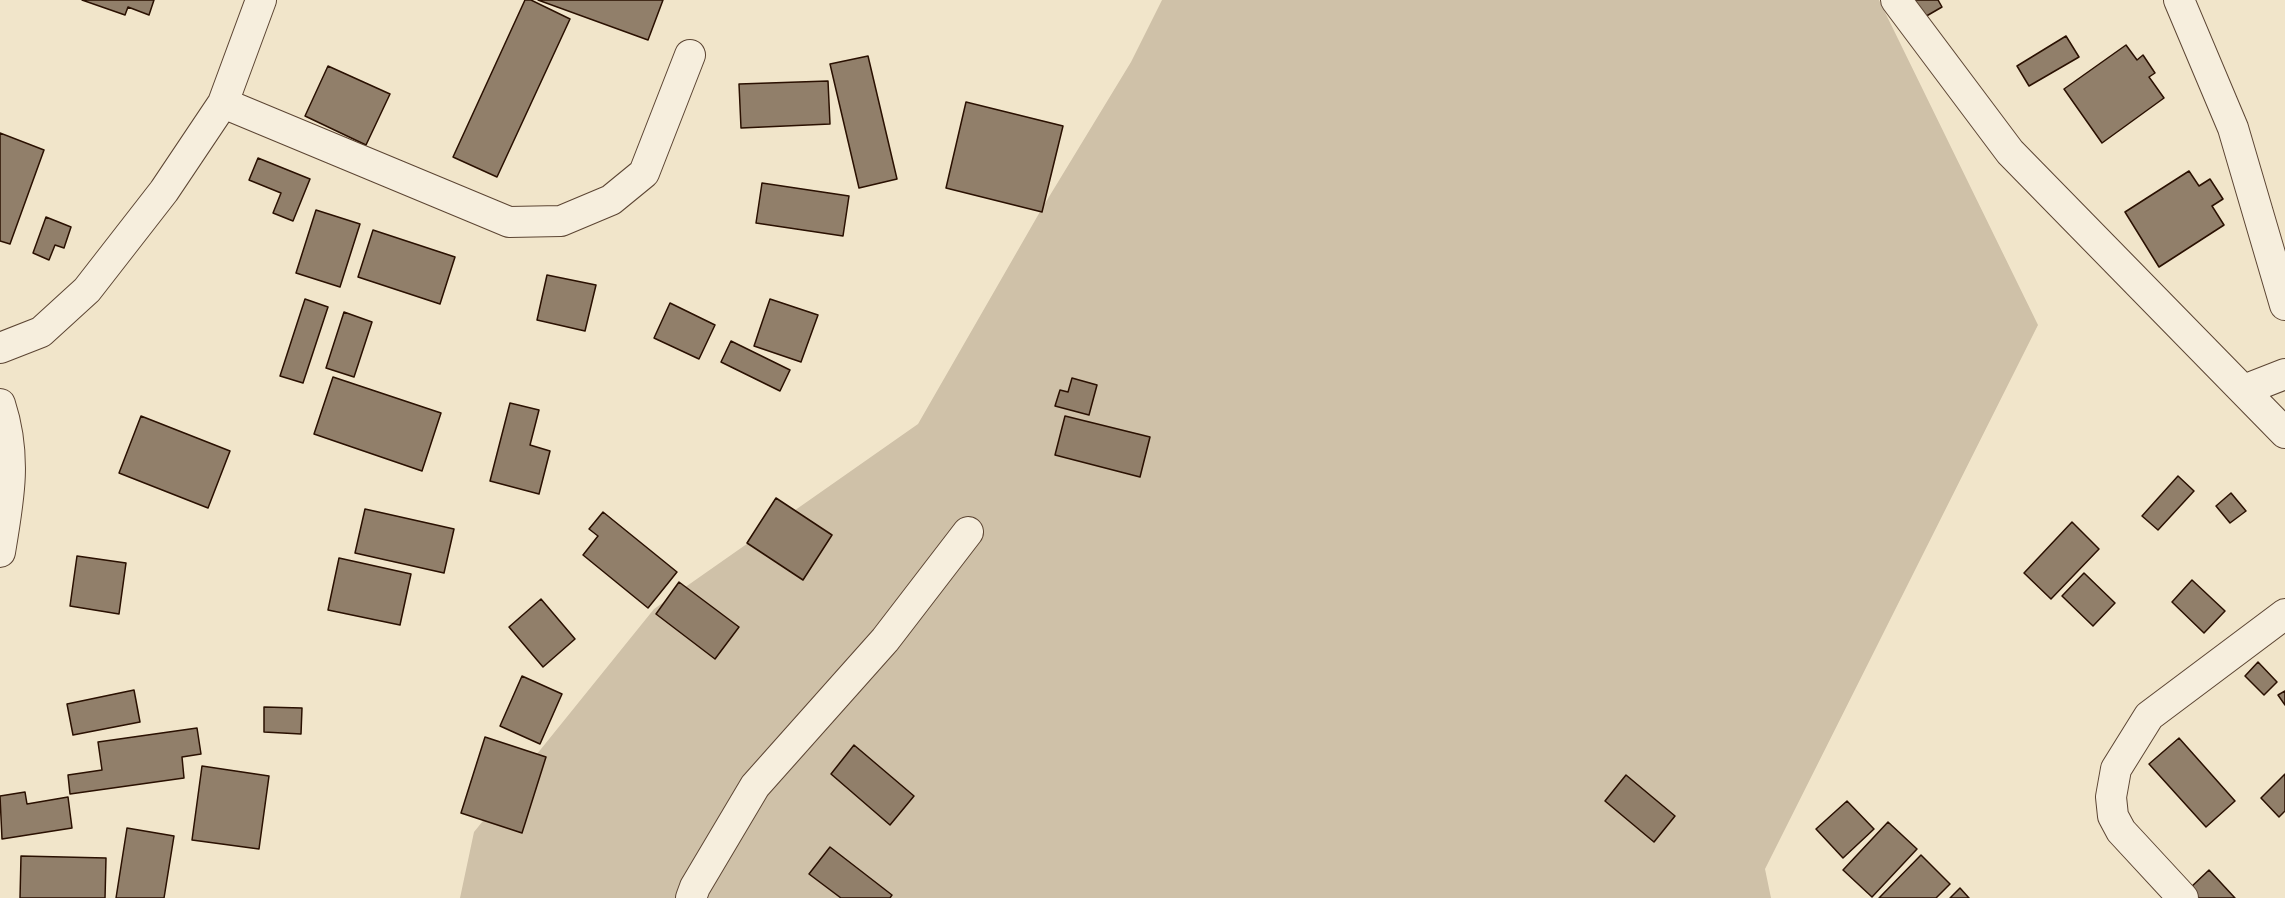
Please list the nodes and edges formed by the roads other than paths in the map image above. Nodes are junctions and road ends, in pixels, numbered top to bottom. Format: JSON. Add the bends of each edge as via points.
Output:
{"nodes":[{"id":1,"x":261,"y":0,"type":"edge"},
{"id":2,"x":1896,"y":0,"type":"edge"},
{"id":3,"x":2179,"y":0,"type":"edge"},
{"id":4,"x":690,"y":55,"type":"dead end"},
{"id":5,"x":223,"y":103,"type":"junction"},
{"id":6,"x":2285,"y":305,"type":"edge"},
{"id":7,"x":0,"y":348,"type":"edge"},
{"id":8,"x":2285,"y":374,"type":"edge"},
{"id":9,"x":2244,"y":390,"type":"junction"},
{"id":10,"x":0,"y":404,"type":"edge"},
{"id":11,"x":2285,"y":433,"type":"edge"},
{"id":12,"x":968,"y":531,"type":"dead end"},
{"id":13,"x":0,"y":552,"type":"edge"},
{"id":14,"x":2285,"y":614,"type":"edge"},
{"id":15,"x":692,"y":898,"type":"edge"},
{"id":16,"x":2183,"y":898,"type":"edge"}],
"edges":[{"from":1,"to":5,"type":"street"},
{"from":2,"to":9,"type":"street","via":[[2010,152]]},
{"from":3,"to":6,"type":"street","via":[[2233,128]]},
{"from":4,"to":5,"type":"street","via":[[644,173],[611,200],[561,221],[509,222]]},
{"from":5,"to":7,"type":"street","via":[[164,191],[87,290],[41,332]]},
{"from":8,"to":9,"type":"street"},
{"from":9,"to":11,"type":"street"},
{"from":10,"to":13,"type":"street","via":[[8,429],[12,484]]},
{"from":12,"to":15,"type":"street","via":[[885,640],[754,786]]},
{"from":14,"to":16,"type":"street","via":[[2149,716],[2116,770],[2111,797],[2113,816],[2121,831]]}]}
